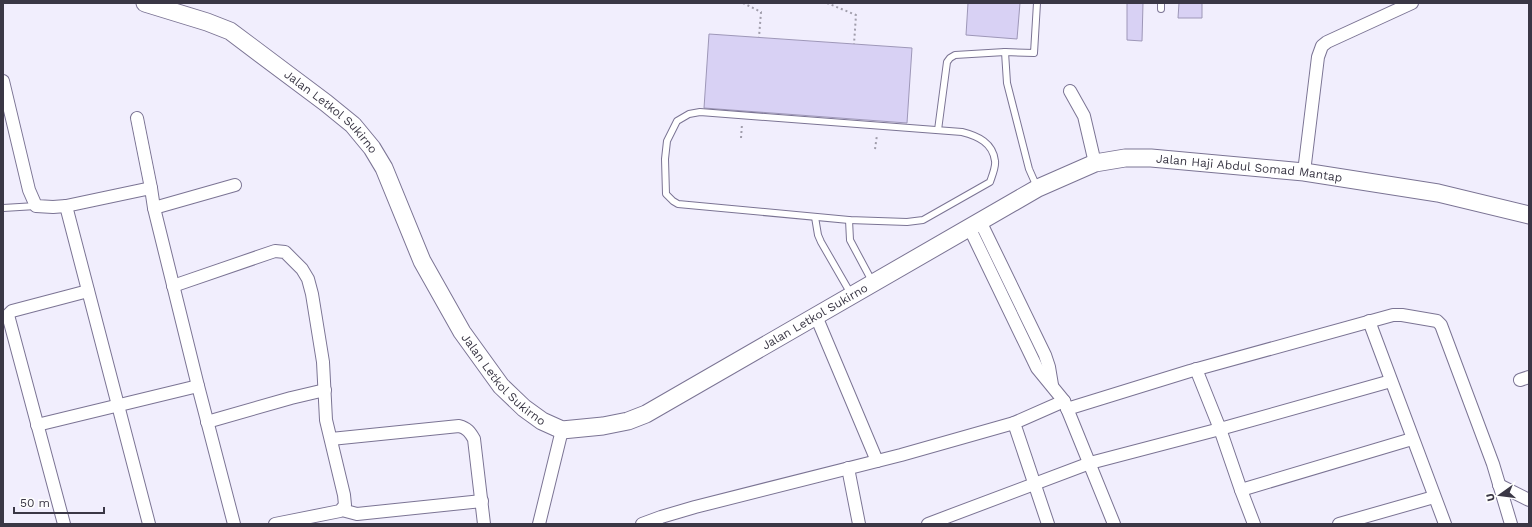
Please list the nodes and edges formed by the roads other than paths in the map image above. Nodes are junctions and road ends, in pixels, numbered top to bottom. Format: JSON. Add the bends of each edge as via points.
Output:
{"nodes":[{"id":1,"x":145,"y":3,"type":"edge"},
{"id":2,"x":1037,"y":3,"type":"edge"},
{"id":3,"x":1412,"y":3,"type":"edge"},
{"id":4,"x":1005,"y":52,"type":"junction"},
{"id":5,"x":3,"y":81,"type":"edge"},
{"id":6,"x":1070,"y":91,"type":"dead end"},
{"id":7,"x":137,"y":118,"type":"dead end"},
{"id":8,"x":938,"y":130,"type":"junction"},
{"id":9,"x":1095,"y":163,"type":"junction"},
{"id":10,"x":1304,"y":172,"type":"junction"},
{"id":11,"x":236,"y":185,"type":"dead end"},
{"id":12,"x":151,"y":188,"type":"junction"},
{"id":13,"x":1038,"y":188,"type":"junction"},
{"id":14,"x":36,"y":206,"type":"junction"},
{"id":15,"x":66,"y":206,"type":"junction"},
{"id":16,"x":3,"y":208,"type":"edge"},
{"id":17,"x":154,"y":208,"type":"junction"},
{"id":18,"x":1529,"y":215,"type":"edge"},
{"id":19,"x":815,"y":217,"type":"junction"},
{"id":20,"x":849,"y":220,"type":"junction"},
{"id":21,"x":974,"y":224,"type":"junction"},
{"id":22,"x":873,"y":283,"type":"junction"},
{"id":23,"x":173,"y":286,"type":"junction"},
{"id":24,"x":88,"y":291,"type":"junction"},
{"id":25,"x":852,"y":295,"type":"junction"},
{"id":26,"x":816,"y":316,"type":"junction"},
{"id":27,"x":1369,"y":321,"type":"junction"},
{"id":28,"x":1196,"y":369,"type":"junction"},
{"id":29,"x":1391,"y":381,"type":"junction"},
{"id":30,"x":198,"y":386,"type":"junction"},
{"id":31,"x":325,"y":390,"type":"junction"},
{"id":32,"x":117,"y":405,"type":"junction"},
{"id":33,"x":1065,"y":405,"type":"junction"},
{"id":34,"x":207,"y":422,"type":"junction"},
{"id":35,"x":1014,"y":423,"type":"junction"},
{"id":36,"x":37,"y":425,"type":"junction"},
{"id":37,"x":1220,"y":429,"type":"junction"},
{"id":38,"x":562,"y":430,"type":"junction"},
{"id":39,"x":331,"y":439,"type":"junction"},
{"id":40,"x":1412,"y":439,"type":"junction"},
{"id":41,"x":877,"y":461,"type":"junction"},
{"id":42,"x":1090,"y":463,"type":"junction"},
{"id":43,"x":848,"y":468,"type":"junction"},
{"id":44,"x":1034,"y":483,"type":"junction"},
{"id":45,"x":1499,"y":485,"type":"junction"},
{"id":46,"x":1241,"y":490,"type":"junction"},
{"id":47,"x":1434,"y":497,"type":"junction"},
{"id":48,"x":1529,"y":500,"type":"edge"},
{"id":49,"x":482,"y":501,"type":"junction"},
{"id":50,"x":342,"y":510,"type":"junction"},
{"id":51,"x":64,"y":524,"type":"edge"},
{"id":52,"x":149,"y":524,"type":"edge"},
{"id":53,"x":234,"y":524,"type":"edge"},
{"id":54,"x":275,"y":524,"type":"edge"},
{"id":55,"x":484,"y":524,"type":"edge"},
{"id":56,"x":538,"y":524,"type":"edge"},
{"id":57,"x":642,"y":524,"type":"edge"},
{"id":58,"x":859,"y":524,"type":"edge"},
{"id":59,"x":928,"y":524,"type":"edge"},
{"id":60,"x":1048,"y":524,"type":"edge"},
{"id":61,"x":1114,"y":524,"type":"edge"},
{"id":62,"x":1254,"y":524,"type":"edge"},
{"id":63,"x":1339,"y":524,"type":"edge"},
{"id":64,"x":1445,"y":524,"type":"edge"},
{"id":65,"x":1511,"y":524,"type":"edge"}],
"edges":[{"from":1,"to":38,"type":"main road","name":"Jalan Letkol Sukirno","via":[[230,31],[353,125],[384,168],[422,261],[462,332],[501,386],[542,421]]},
{"from":2,"to":4,"type":"lane","via":[[1034,53]]},
{"from":3,"to":10,"type":"street","via":[[1327,42],[1319,50]]},
{"from":4,"to":8,"type":"lane","via":[[955,55],[950,58],[947,62]]},
{"from":4,"to":13,"type":"lane","via":[[1007,83],[1029,169]]},
{"from":5,"to":14,"type":"street","via":[[29,190]]},
{"from":6,"to":9,"type":"street","via":[[1084,116]]},
{"from":7,"to":12,"type":"street"},
{"from":8,"to":19,"type":"lane","via":[[700,112],[689,114],[677,121],[667,142],[665,159],[666,194],[673,201],[678,204]]},
{"from":8,"to":20,"type":"lane","via":[[976,136],[990,146],[995,162],[990,182],[923,220]]},
{"from":9,"to":10,"type":"main road","name":"Jalan Haji Abdul Somad Mantap","via":[[1125,158],[1151,158]]},
{"from":9,"to":13,"type":"main road","name":"Jalan Haji Abdul Somad Mantap"},
{"from":10,"to":18,"type":"main road","name":"Jalan Haji Abdul Somad Mantap","via":[[1438,193]]},
{"from":11,"to":17,"type":"street"},
{"from":12,"to":15,"type":"street"},
{"from":12,"to":17,"type":"street"},
{"from":13,"to":21,"type":"main road","name":"Jalan Haji Abdul Somad Mantap"},
{"from":14,"to":15,"type":"street"},
{"from":14,"to":16,"type":"lane"},
{"from":15,"to":24,"type":"street"},
{"from":17,"to":23,"type":"street"},
{"from":19,"to":20,"type":"lane"},
{"from":19,"to":25,"type":"lane","via":[[821,242]]},
{"from":20,"to":22,"type":"lane","via":[[850,240]]},
{"from":21,"to":22,"type":"main road","name":"Jalan Letkol Sukirno"},
{"from":21,"to":33,"type":"street","via":[[1045,355],[1052,386]]},
{"from":22,"to":25,"type":"main road","name":"Jalan Letkol Sukirno"},
{"from":23,"to":30,"type":"street"},
{"from":23,"to":31,"type":"street","via":[[275,251],[285,252],[302,269],[308,280],[323,362]]},
{"from":24,"to":32,"type":"street"},
{"from":24,"to":36,"type":"street","via":[[12,311],[8,315]]},
{"from":25,"to":26,"type":"main road","name":"Jalan Letkol Sukirno"},
{"from":26,"to":38,"type":"main road","name":"Jalan Letkol Sukirno","via":[[646,414],[609,425]]},
{"from":26,"to":41,"type":"street"},
{"from":27,"to":28,"type":"street"},
{"from":27,"to":29,"type":"street"},
{"from":27,"to":45,"type":"street","via":[[1397,315],[1440,323]]},
{"from":28,"to":33,"type":"street"},
{"from":28,"to":37,"type":"street"},
{"from":29,"to":37,"type":"street"},
{"from":29,"to":40,"type":"street"},
{"from":30,"to":32,"type":"street"},
{"from":30,"to":34,"type":"street"},
{"from":31,"to":34,"type":"street"},
{"from":31,"to":39,"type":"street","via":[[326,420]]},
{"from":32,"to":36,"type":"street"},
{"from":32,"to":52,"type":"street"},
{"from":33,"to":35,"type":"street"},
{"from":33,"to":42,"type":"street"},
{"from":34,"to":53,"type":"street"},
{"from":35,"to":41,"type":"street"},
{"from":35,"to":44,"type":"street"},
{"from":36,"to":51,"type":"street"},
{"from":37,"to":42,"type":"street"},
{"from":37,"to":46,"type":"street"},
{"from":38,"to":56,"type":"street"},
{"from":39,"to":49,"type":"street","via":[[459,426],[465,428],[474,439]]},
{"from":39,"to":50,"type":"street","via":[[344,496],[345,505]]},
{"from":40,"to":46,"type":"street"},
{"from":40,"to":47,"type":"street"},
{"from":41,"to":43,"type":"street"},
{"from":42,"to":44,"type":"street"},
{"from":42,"to":61,"type":"street"},
{"from":43,"to":57,"type":"street","via":[[696,507]]},
{"from":43,"to":58,"type":"street"},
{"from":44,"to":59,"type":"street"},
{"from":44,"to":60,"type":"street"},
{"from":45,"to":48,"type":"street"},
{"from":45,"to":65,"type":"street"},
{"from":46,"to":62,"type":"street"},
{"from":47,"to":63,"type":"street"},
{"from":47,"to":64,"type":"street"},
{"from":49,"to":50,"type":"street","via":[[357,514]]},
{"from":49,"to":55,"type":"street"},
{"from":50,"to":54,"type":"street"}]}
